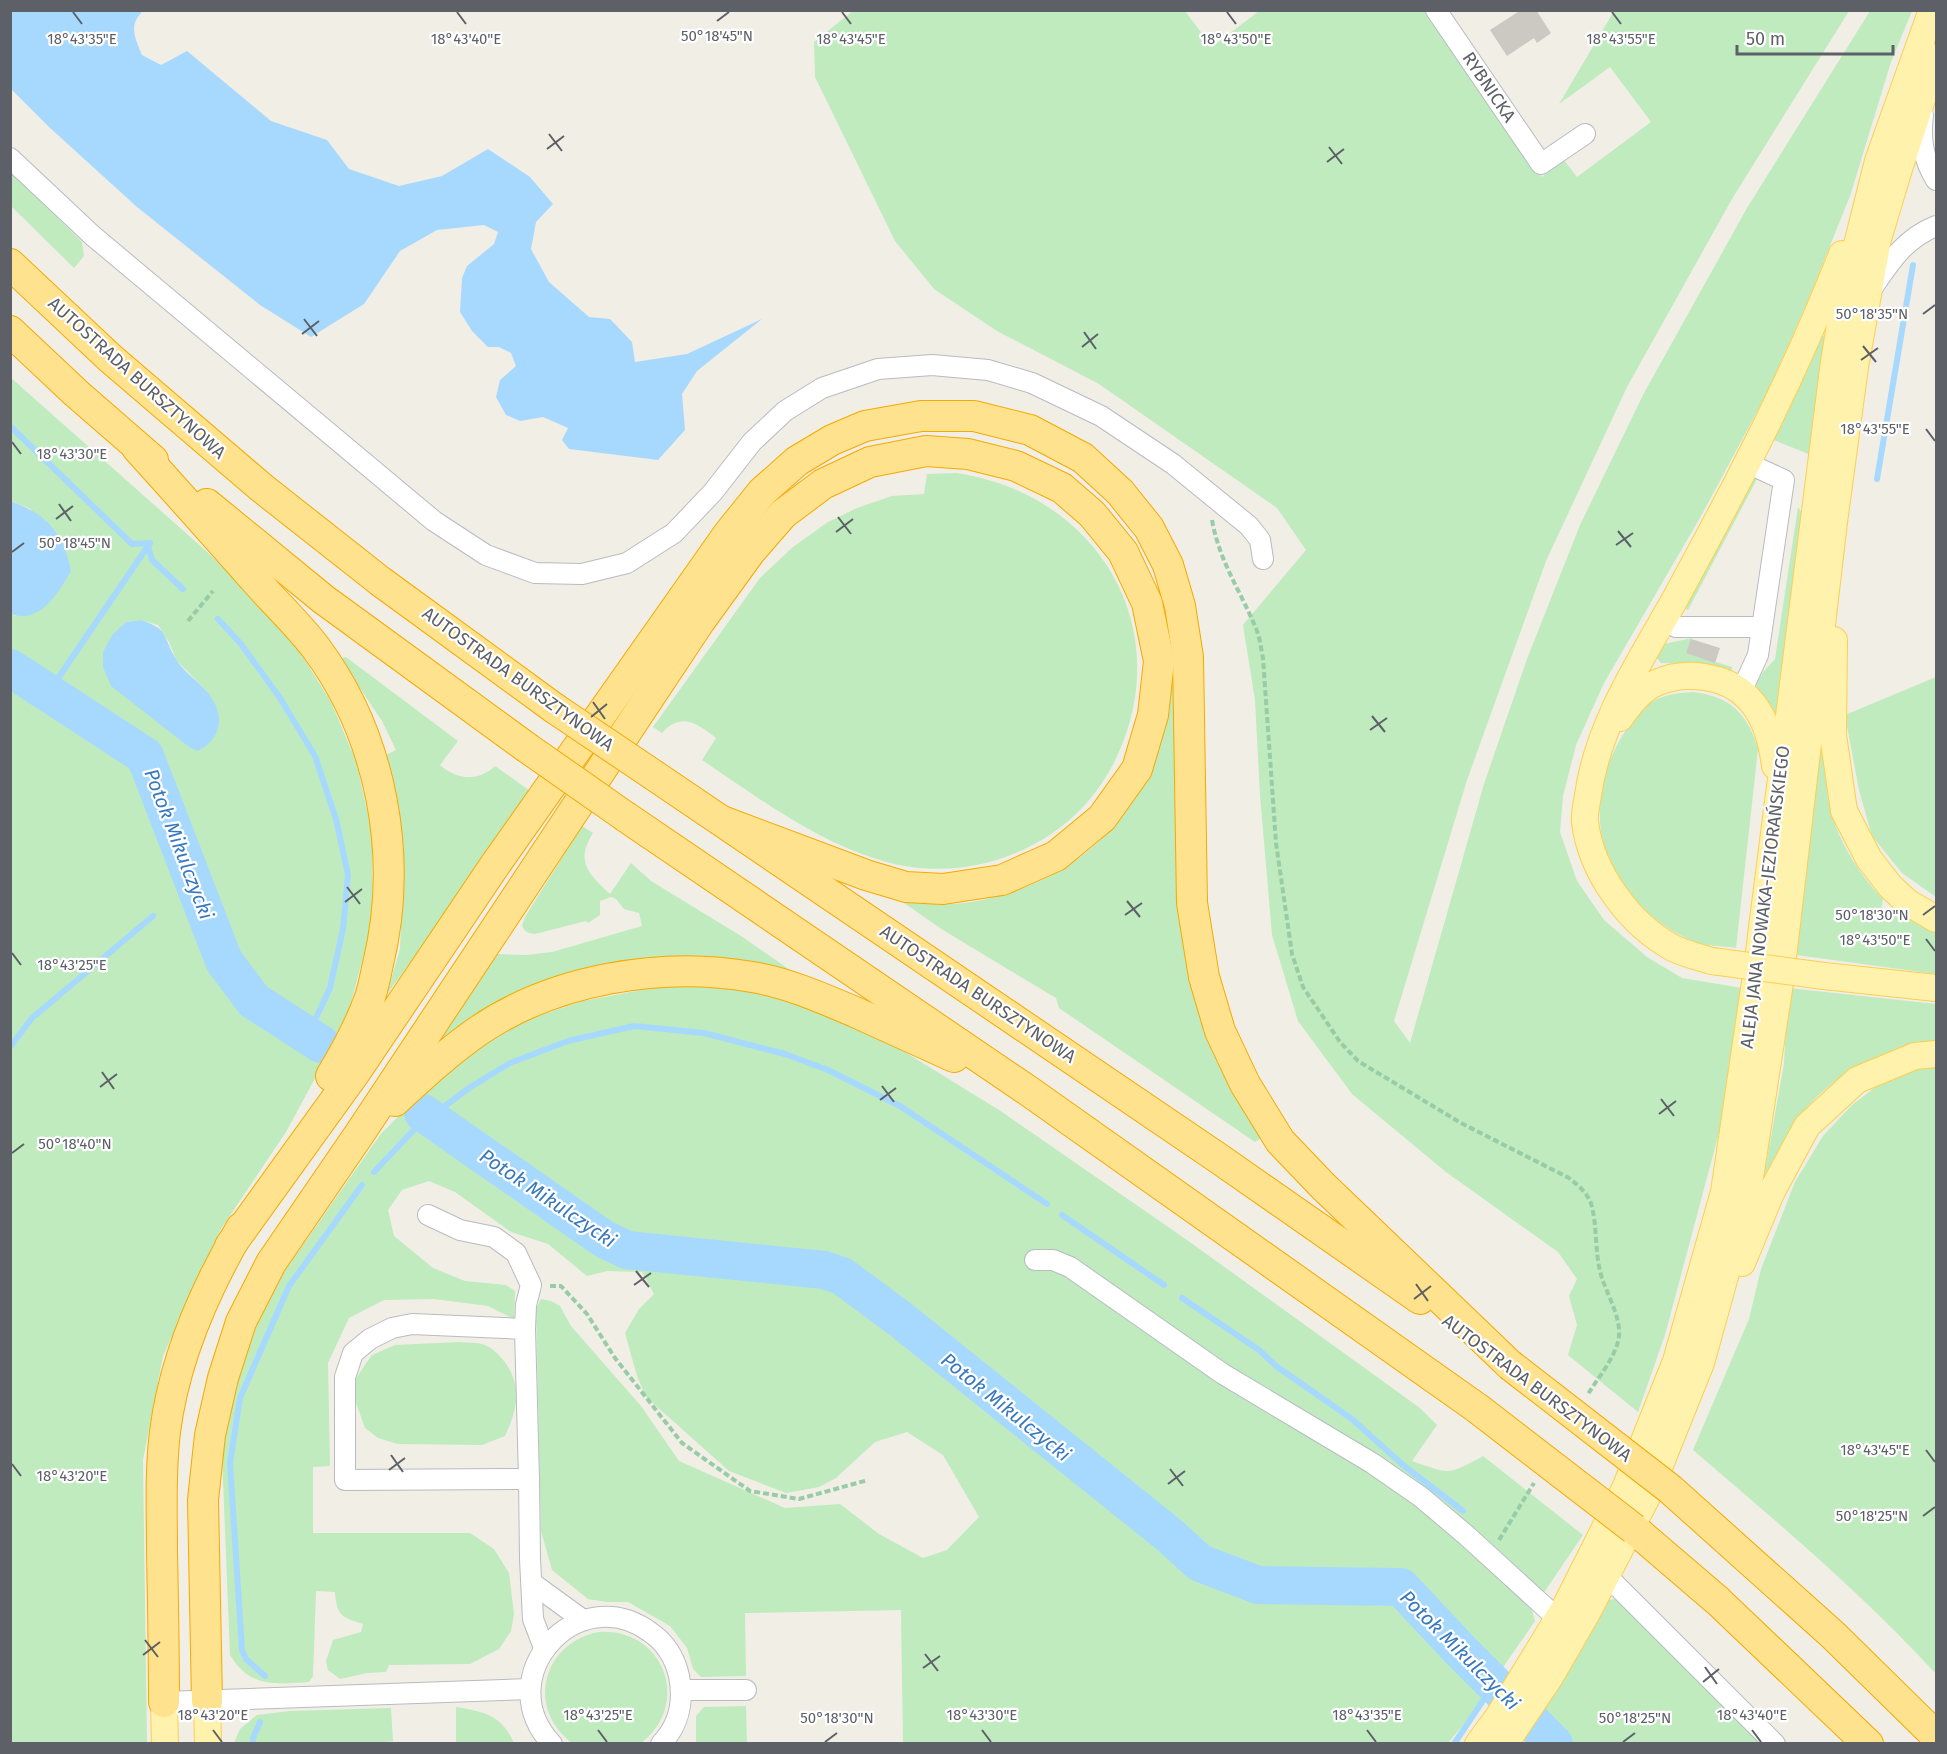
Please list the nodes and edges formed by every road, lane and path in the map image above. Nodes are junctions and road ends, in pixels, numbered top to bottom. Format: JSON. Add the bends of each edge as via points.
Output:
{"nodes":[{"id":1,"x":1436,"y":10,"type":"edge"},
{"id":2,"x":1932,"y":10,"type":"edge"},
{"id":3,"x":1936,"y":57,"type":"edge"},
{"id":4,"x":1927,"y":83,"type":"junction"},
{"id":5,"x":1585,"y":134,"type":"dead end"},
{"id":6,"x":10,"y":158,"type":"edge"},
{"id":7,"x":1878,"y":161,"type":"junction"},
{"id":8,"x":1936,"y":180,"type":"edge"},
{"id":9,"x":1936,"y":226,"type":"edge"},
{"id":10,"x":10,"y":264,"type":"edge"},
{"id":11,"x":1868,"y":295,"type":"junction"},
{"id":12,"x":10,"y":331,"type":"edge"},
{"id":13,"x":137,"y":448,"type":"junction"},
{"id":14,"x":1747,"y":463,"type":"junction"},
{"id":15,"x":1197,"y":484,"type":"junction"},
{"id":16,"x":1834,"y":522,"type":"junction"},
{"id":17,"x":1263,"y":559,"type":"dead end"},
{"id":18,"x":213,"y":591,"type":"dead end"},
{"id":19,"x":1663,"y":620,"type":"junction"},
{"id":20,"x":188,"y":621,"type":"dead end"},
{"id":21,"x":1761,"y":627,"type":"junction"},
{"id":22,"x":1741,"y":692,"type":"junction"},
{"id":23,"x":1601,"y":745,"type":"junction"},
{"id":24,"x":1779,"y":795,"type":"junction"},
{"id":25,"x":722,"y":821,"type":"junction"},
{"id":26,"x":1936,"y":919,"type":"edge"},
{"id":27,"x":1936,"y":988,"type":"edge"},
{"id":28,"x":1936,"y":1054,"type":"edge"},
{"id":29,"x":1030,"y":1092,"type":"junction"},
{"id":30,"x":358,"y":1136,"type":"junction"},
{"id":31,"x":428,"y":1215,"type":"dead end"},
{"id":32,"x":230,"y":1246,"type":"junction"},
{"id":33,"x":1035,"y":1260,"type":"dead end"},
{"id":34,"x":531,"y":1285,"type":"junction"},
{"id":35,"x":525,"y":1329,"type":"junction"},
{"id":36,"x":1701,"y":1363,"type":"junction"},
{"id":37,"x":1510,"y":1365,"type":"junction"},
{"id":38,"x":1585,"y":1400,"type":"dead end"},
{"id":39,"x":1537,"y":1478,"type":"dead end"},
{"id":40,"x":529,"y":1479,"type":"junction"},
{"id":41,"x":868,"y":1480,"type":"dead end"},
{"id":42,"x":1489,"y":1556,"type":"junction"},
{"id":43,"x":1606,"y":1576,"type":"junction"},
{"id":44,"x":532,"y":1583,"type":"junction"},
{"id":45,"x":1558,"y":1619,"type":"junction"},
{"id":46,"x":583,"y":1620,"type":"junction"},
{"id":47,"x":544,"y":1648,"type":"junction"},
{"id":48,"x":1542,"y":1668,"type":"junction"},
{"id":49,"x":530,"y":1689,"type":"junction"},
{"id":50,"x":682,"y":1690,"type":"junction"},
{"id":51,"x":746,"y":1690,"type":"dead end"},
{"id":52,"x":207,"y":1701,"type":"junction"},
{"id":53,"x":164,"y":1702,"type":"junction"},
{"id":54,"x":1936,"y":1736,"type":"edge"},
{"id":55,"x":546,"y":1741,"type":"edge"},
{"id":56,"x":668,"y":1741,"type":"edge"},
{"id":57,"x":165,"y":1743,"type":"edge"},
{"id":58,"x":208,"y":1743,"type":"edge"},
{"id":59,"x":1478,"y":1743,"type":"edge"},
{"id":60,"x":1505,"y":1743,"type":"edge"},
{"id":61,"x":1775,"y":1743,"type":"edge"},
{"id":62,"x":1868,"y":1743,"type":"edge"}],
"edges":[{"from":1,"to":5,"type":"street","name":"RYBNICKA","via":[[1541,164]]},
{"from":2,"to":7,"type":"main road","name":"ALEJA JANA NOWAKA-JEZIORAŃSKIEGO"},
{"from":3,"to":4,"type":"main road","name":"ALEJA JANA NOWAKA-JEZIORAŃSKIEGO"},
{"from":4,"to":8,"type":"street","via":[[1921,135],[1927,165]]},
{"from":4,"to":11,"type":"main road","name":"ALEJA JANA NOWAKA-JEZIORAŃSKIEGO","via":[[1878,239]]},
{"from":6,"to":15,"type":"street","via":[[93,236],[434,521],[486,555],[535,573],[582,574],[627,563],[674,533],[752,442],[785,411],[822,388],[878,369],[932,365],[988,370],[1032,383],[1101,416]]},
{"from":7,"to":14,"type":"main road","via":[[1810,333]]},
{"from":7,"to":24,"type":"main road","name":"ALEJA JANA NOWAKA-JEZIORAŃSKIEGO","via":[[1846,288],[1834,362]]},
{"from":9,"to":11,"type":"street","via":[[1919,233],[1891,260]]},
{"from":10,"to":25,"type":"highway","name":"AUTOSTRADA BURSZTYNOWA","bridge":true,"via":[[110,358],[262,488],[380,581],[554,708]]},
{"from":11,"to":16,"type":"main road","name":"ALEJA JANA NOWAKA-JEZIORAŃSKIEGO"},
{"from":12,"to":13,"type":"highway"},
{"from":13,"to":29,"type":"highway","bridge":true,"via":[[323,599],[526,747]]},
{"from":13,"to":32,"type":"highway","via":[[316,648],[361,727],[386,822],[390,882],[383,944],[369,1001],[347,1049]]},
{"from":14,"to":19,"type":"main road"},
{"from":14,"to":21,"type":"street","via":[[1784,480]]},
{"from":15,"to":17,"type":"street","via":[[1249,526],[1260,540]]},
{"from":15,"to":38,"type":"path","via":[[1225,566],[1257,632],[1263,658],[1276,843],[1292,954],[1304,987],[1340,1042],[1358,1061],[1461,1123],[1569,1178],[1583,1190],[1592,1205],[1600,1272],[1618,1324],[1619,1340]]},
{"from":16,"to":26,"type":"main road","via":[[1833,735],[1844,811],[1869,859],[1890,886],[1907,902]]},
{"from":16,"to":36,"type":"main road","name":"ALEJA JANA NOWAKA-JEZIORAŃSKIEGO","via":[[1780,983],[1747,1197]]},
{"from":18,"to":20,"type":"path"},
{"from":19,"to":21,"type":"street","via":[[1676,627]]},
{"from":19,"to":23,"type":"main road","via":[[1627,683]]},
{"from":21,"to":22,"type":"street","via":[[1758,655]]},
{"from":22,"to":23,"type":"main road","via":[[1701,676],[1677,676],[1655,683],[1631,702]]},
{"from":22,"to":24,"type":"main road","via":[[1766,725]]},
{"from":23,"to":27,"type":"main road","bridge":true,"via":[[1585,821],[1597,864],[1618,901],[1645,930],[1674,948],[1712,961]]},
{"from":24,"to":45,"type":"main road","name":"ALEJA JANA NOWAKA-JEZIORAŃSKIEGO","via":[[1724,1192],[1676,1361],[1626,1486]]},
{"from":25,"to":30,"type":"highway","via":[[906,887],[943,889],[1002,880],[1056,855],[1102,818],[1137,769],[1153,715],[1159,661],[1147,603],[1123,552],[1092,514],[1062,488],[1016,466],[968,454],[926,451],[870,462],[823,484],[783,514],[700,621]]},
{"from":25,"to":37,"type":"highway","name":"AUTOSTRADA BURSZTYNOWA","via":[[1209,1151]]},
{"from":28,"to":36,"type":"main road","via":[[1915,1056],[1857,1080],[1807,1126],[1771,1193]]},
{"from":29,"to":30,"type":"highway","via":[[812,993],[753,977],[698,972],[636,974],[579,985],[525,1005],[480,1030],[435,1063]]},
{"from":29,"to":62,"type":"highway","bridge":true,"via":[[1477,1407],[1718,1600]]},
{"from":30,"to":52,"type":"highway","via":[[271,1263],[241,1322],[223,1378],[210,1435],[203,1500]]},
{"from":31,"to":34,"type":"street","via":[[460,1230],[494,1238],[516,1253]]},
{"from":32,"to":37,"type":"highway","via":[[729,533],[762,492],[797,461],[865,426],[921,416],[974,416],[1030,430],[1083,458],[1120,492],[1149,528],[1168,565],[1180,606],[1188,657],[1192,903],[1204,977],[1220,1031],[1245,1084],[1280,1141]]},
{"from":32,"to":53,"type":"highway","via":[[193,1326],[176,1378],[165,1432],[161,1494]]},
{"from":33,"to":42,"type":"street","via":[[1053,1260],[1070,1266],[1223,1374],[1372,1462],[1421,1497]]},
{"from":34,"to":35,"type":"street"},
{"from":34,"to":41,"type":"path","via":[[561,1286],[587,1314],[615,1358],[682,1443],[750,1491],[799,1499]]},
{"from":35,"to":40,"type":"street"},
{"from":35,"to":40,"type":"street","via":[[412,1324],[392,1328],[353,1353],[345,1377],[345,1480]]},
{"from":36,"to":43,"type":"main road","name":"ALEJA JANA NOWAKA-JEZIORAŃSKIEGO","via":[[1648,1495]]},
{"from":37,"to":54,"type":"highway","name":"AUTOSTRADA BURSZTYNOWA","bridge":true,"via":[[1670,1489],[1833,1635]]},
{"from":39,"to":42,"type":"path"},
{"from":40,"to":44,"type":"street"},
{"from":42,"to":45,"type":"street"},
{"from":43,"to":48,"type":"main road","name":"ALEJA JANA NOWAKA-JEZIORAŃSKIEGO"},
{"from":43,"to":61,"type":"street"},
{"from":44,"to":46,"type":"street"},
{"from":44,"to":47,"type":"street","via":[[533,1619]]},
{"from":45,"to":48,"type":"main road","name":"ALEJA JANA NOWAKA-JEZIORAŃSKIEGO"},
{"from":46,"to":47,"type":"street","via":[[561,1631]]},
{"from":46,"to":50,"type":"street","via":[[611,1616],[638,1623],[666,1647],[676,1663]]},
{"from":47,"to":49,"type":"street"},
{"from":48,"to":59,"type":"main road","name":"ALEJA JANA NOWAKA-JEZIORAŃSKIEGO"},
{"from":48,"to":60,"type":"main road","name":"ALEJA JANA NOWAKA-JEZIORAŃSKIEGO"},
{"from":49,"to":52,"type":"street"},
{"from":49,"to":55,"type":"street","via":[[534,1713]]},
{"from":50,"to":51,"type":"street"},
{"from":50,"to":56,"type":"street","via":[[679,1714]]},
{"from":52,"to":53,"type":"street"},
{"from":52,"to":58,"type":"main road"},
{"from":53,"to":57,"type":"main road"}]}
